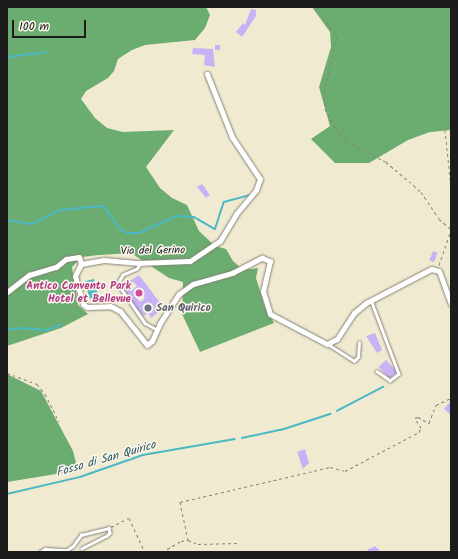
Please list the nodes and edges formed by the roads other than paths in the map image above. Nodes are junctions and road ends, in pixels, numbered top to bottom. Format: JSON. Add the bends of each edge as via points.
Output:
{"nodes":[{"id":1,"x":207,"y":74,"type":"dead end"},
{"id":2,"x":141,"y":263,"type":"junction"},
{"id":3,"x":81,"y":264,"type":"junction"},
{"id":4,"x":7,"y":292,"type":"edge"},
{"id":5,"x":371,"y":300,"type":"junction"},
{"id":6,"x":451,"y":304,"type":"edge"},
{"id":7,"x":157,"y":330,"type":"junction"},
{"id":8,"x":359,"y":343,"type":"dead end"},
{"id":9,"x":328,"y":344,"type":"junction"},
{"id":10,"x":377,"y":372,"type":"dead end"},
{"id":11,"x":82,"y":549,"type":"dead end"},
{"id":12,"x":40,"y":552,"type":"edge"}],
"edges":[{"from":1,"to":2,"type":"street","name":"Via del Gerino","via":[[232,137],[260,179],[256,190],[236,214],[220,240],[196,258],[190,261]]},
{"from":2,"to":3,"type":"street","name":"Via del Gerino","via":[[104,260]]},
{"from":2,"to":7,"type":"lane","via":[[137,269],[123,275],[118,284],[146,323]]},
{"from":3,"to":4,"type":"street","via":[[81,259],[76,256],[66,259],[56,267],[25,277]]},
{"from":3,"to":7,"type":"street","via":[[75,276],[84,306],[105,306],[120,311],[147,345]]},
{"from":5,"to":6,"type":"street","via":[[423,272],[438,270]]},
{"from":5,"to":9,"type":"street","via":[[354,314],[337,339]]},
{"from":5,"to":10,"type":"lane","via":[[399,374],[390,381]]},
{"from":7,"to":9,"type":"street","via":[[179,294],[193,284],[232,273],[266,257],[270,261],[262,291],[270,314]]},
{"from":8,"to":9,"type":"lane","via":[[358,357],[354,361]]},
{"from":11,"to":12,"type":"lane","via":[[107,536],[109,528],[81,535],[67,550],[44,549]]}]}
